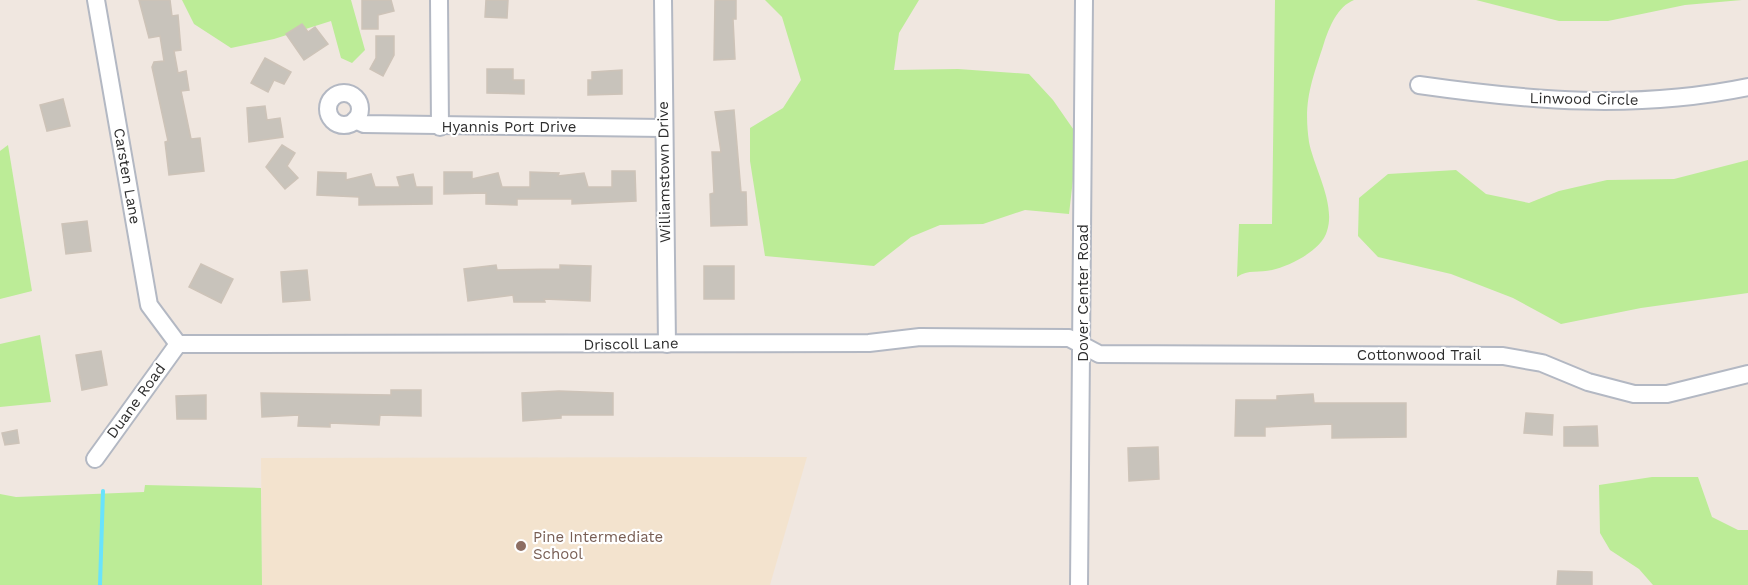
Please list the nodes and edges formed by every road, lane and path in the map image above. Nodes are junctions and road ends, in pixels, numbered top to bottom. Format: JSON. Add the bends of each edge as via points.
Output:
{"nodes":[{"id":1,"x":96,"y":0,"type":"edge"},
{"id":2,"x":439,"y":0,"type":"edge"},
{"id":3,"x":663,"y":0,"type":"edge"},
{"id":4,"x":1084,"y":0,"type":"edge"},
{"id":5,"x":1419,"y":84,"type":"dead end"},
{"id":6,"x":1748,"y":87,"type":"edge"},
{"id":7,"x":355,"y":120,"type":"dead end"},
{"id":8,"x":440,"y":127,"type":"junction"},
{"id":9,"x":663,"y":128,"type":"junction"},
{"id":10,"x":178,"y":344,"type":"junction"},
{"id":11,"x":667,"y":344,"type":"junction"},
{"id":12,"x":1083,"y":346,"type":"junction"},
{"id":13,"x":1748,"y":374,"type":"edge"},
{"id":14,"x":95,"y":459,"type":"dead end"},
{"id":15,"x":1078,"y":585,"type":"edge"}],
"edges":[{"from":1,"to":10,"type":"street","name":"Carsten Lane","via":[[149,305]]},
{"from":2,"to":8,"type":"street"},
{"from":3,"to":9,"type":"street","name":"Williamstown Drive"},
{"from":4,"to":12,"type":"street","name":"Dover Center Road"},
{"from":5,"to":6,"type":"street","name":"Linwood Circle","via":[[1512,98],[1600,102],[1696,98]]},
{"from":7,"to":8,"type":"street","name":"Hyannis Port Drive","via":[[364,124]]},
{"from":8,"to":9,"type":"street","name":"Hyannis Port Drive"},
{"from":9,"to":11,"type":"street","name":"Williamstown Drive"},
{"from":10,"to":11,"type":"street","name":"Driscoll Lane"},
{"from":10,"to":14,"type":"street","name":"Duane Road"},
{"from":11,"to":12,"type":"street","name":"Driscoll Lane","via":[[1024,337],[1069,338]]},
{"from":12,"to":13,"type":"street","name":"Cottonwood Trail","via":[[1099,354],[1503,356],[1542,363],[1588,382],[1634,394],[1667,394]]},
{"from":12,"to":15,"type":"street","name":"Dover Center Road"}]}
